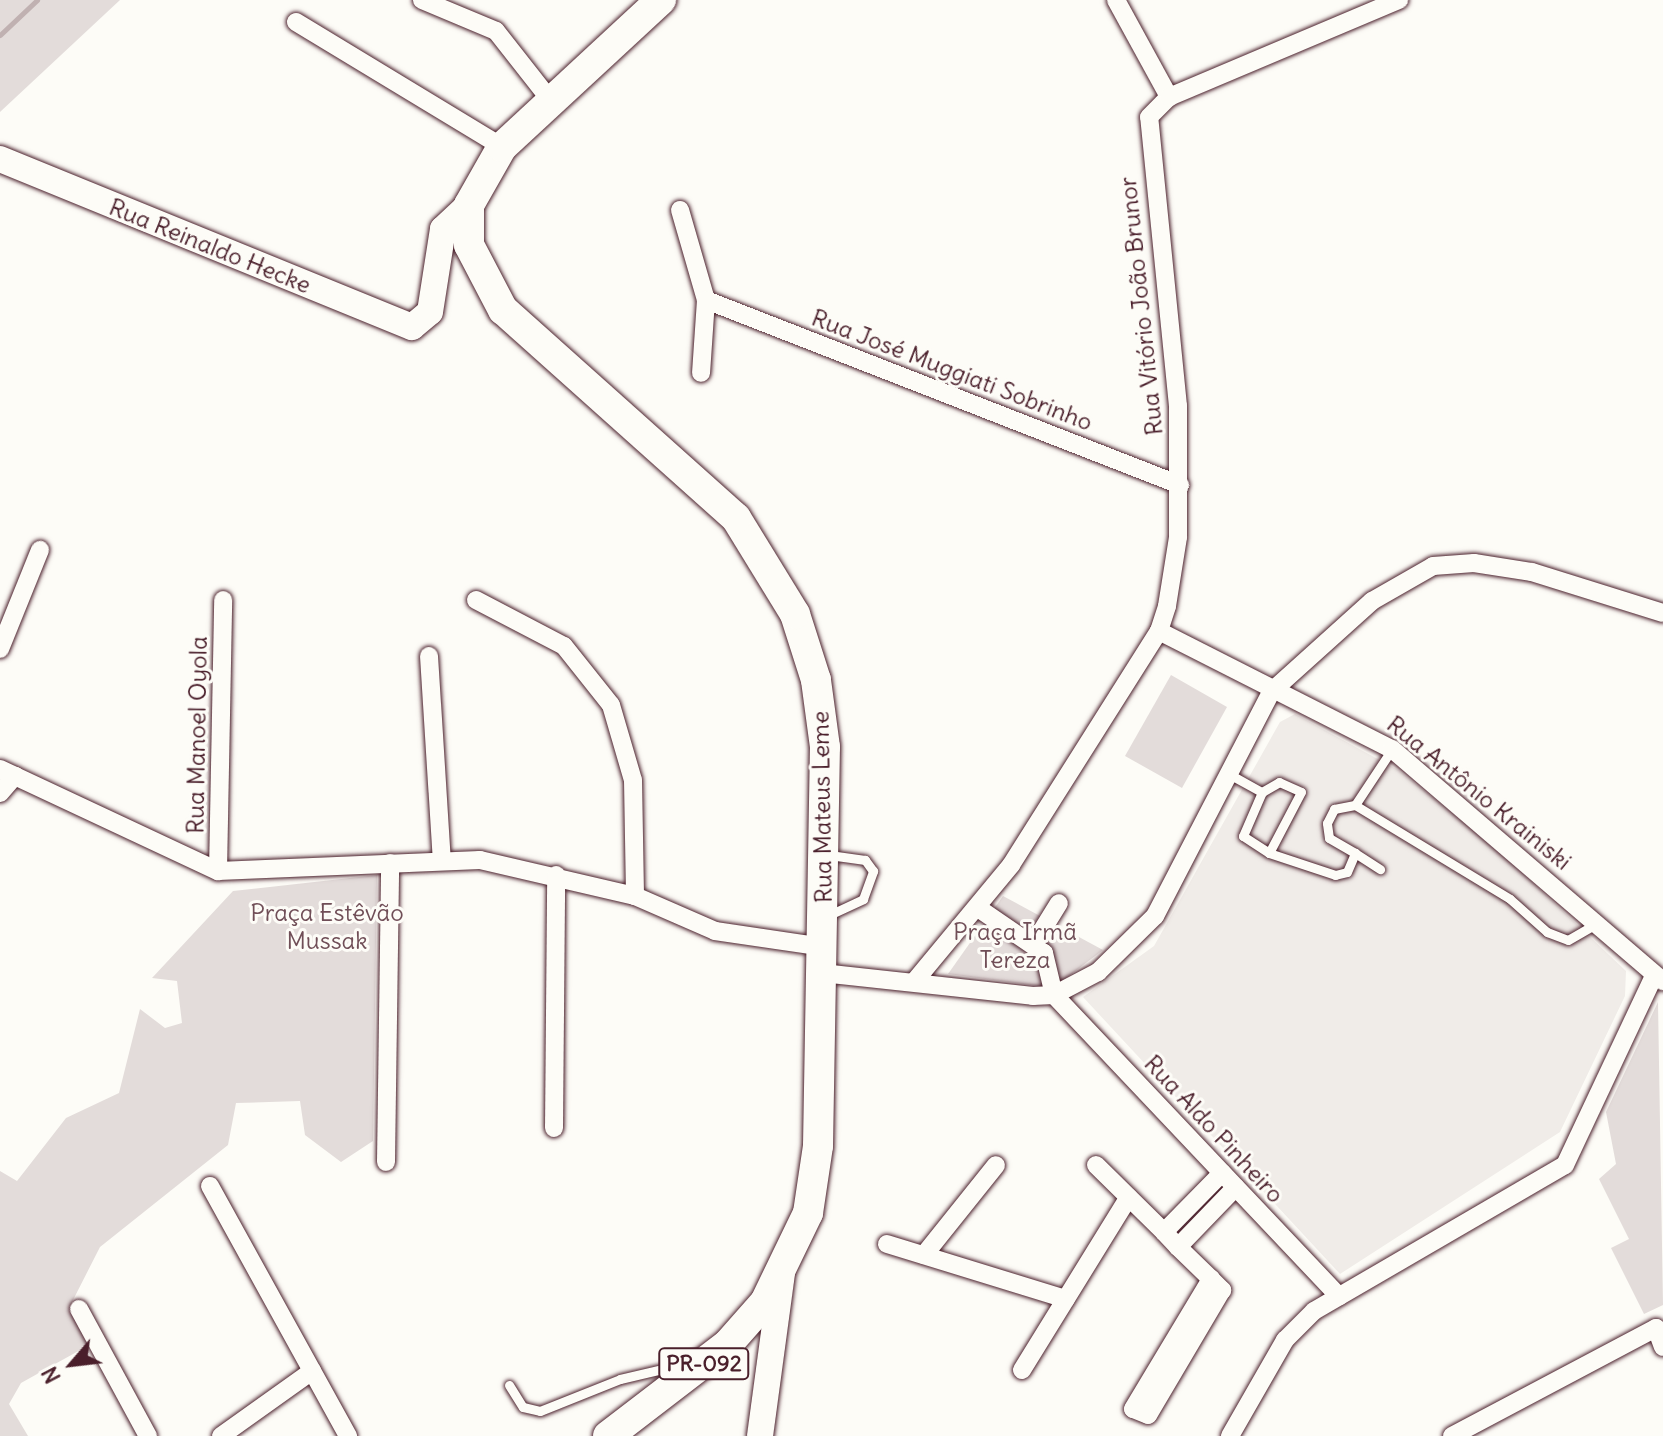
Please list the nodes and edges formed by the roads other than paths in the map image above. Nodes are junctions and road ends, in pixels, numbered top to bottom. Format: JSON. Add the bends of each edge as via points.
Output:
{"nodes":[{"id":1,"x":422,"y":0,"type":"edge"},
{"id":2,"x":661,"y":0,"type":"edge"},
{"id":3,"x":1116,"y":0,"type":"edge"},
{"id":4,"x":1395,"y":1,"type":"edge"},
{"id":5,"x":296,"y":22,"type":"dead end"},
{"id":6,"x":1169,"y":97,"type":"junction"},
{"id":7,"x":551,"y":101,"type":"junction"},
{"id":8,"x":502,"y":147,"type":"junction"},
{"id":9,"x":0,"y":159,"type":"edge"},
{"id":10,"x":469,"y":205,"type":"junction"},
{"id":11,"x":680,"y":210,"type":"dead end"},
{"id":12,"x":706,"y":300,"type":"junction"},
{"id":13,"x":701,"y":373,"type":"dead end"},
{"id":14,"x":1180,"y":485,"type":"junction"},
{"id":15,"x":40,"y":550,"type":"dead end"},
{"id":16,"x":223,"y":600,"type":"dead end"},
{"id":17,"x":476,"y":600,"type":"dead end"},
{"id":18,"x":1663,"y":613,"type":"edge"},
{"id":19,"x":1159,"y":631,"type":"junction"},
{"id":20,"x":0,"y":649,"type":"edge"},
{"id":21,"x":429,"y":656,"type":"dead end"},
{"id":22,"x":1271,"y":692,"type":"junction"},
{"id":23,"x":1392,"y":749,"type":"junction"},
{"id":24,"x":7,"y":772,"type":"edge"},
{"id":25,"x":1229,"y":774,"type":"junction"},
{"id":26,"x":1262,"y":792,"type":"junction"},
{"id":27,"x":0,"y":793,"type":"edge"},
{"id":28,"x":1355,"y":805,"type":"junction"},
{"id":29,"x":1269,"y":853,"type":"junction"},
{"id":30,"x":1355,"y":853,"type":"junction"},
{"id":31,"x":825,"y":854,"type":"junction"},
{"id":32,"x":442,"y":860,"type":"junction"},
{"id":33,"x":390,"y":863,"type":"junction"},
{"id":34,"x":1380,"y":869,"type":"dead end"},
{"id":35,"x":218,"y":871,"type":"junction"},
{"id":36,"x":556,"y":875,"type":"junction"},
{"id":37,"x":635,"y":896,"type":"junction"},
{"id":38,"x":1059,"y":903,"type":"dead end"},
{"id":39,"x":978,"y":908,"type":"junction"},
{"id":40,"x":1596,"y":924,"type":"junction"},
{"id":41,"x":1033,"y":945,"type":"junction"},
{"id":42,"x":823,"y":946,"type":"junction"},
{"id":43,"x":1658,"y":978,"type":"edge"},
{"id":44,"x":914,"y":982,"type":"junction"},
{"id":45,"x":1054,"y":995,"type":"junction"},
{"id":46,"x":554,"y":1128,"type":"dead end"},
{"id":47,"x":386,"y":1162,"type":"dead end"},
{"id":48,"x":996,"y":1165,"type":"dead end"},
{"id":49,"x":1096,"y":1165,"type":"dead end"},
{"id":50,"x":1222,"y":1173,"type":"junction"},
{"id":51,"x":210,"y":1186,"type":"dead end"},
{"id":52,"x":1236,"y":1187,"type":"junction"},
{"id":53,"x":1129,"y":1197,"type":"junction"},
{"id":54,"x":1164,"y":1232,"type":"junction"},
{"id":55,"x":887,"y":1244,"type":"dead end"},
{"id":56,"x":1178,"y":1247,"type":"junction"},
{"id":57,"x":924,"y":1255,"type":"junction"},
{"id":58,"x":782,"y":1273,"type":"junction"},
{"id":59,"x":1211,"y":1279,"type":"junction"},
{"id":60,"x":1339,"y":1296,"type":"junction"},
{"id":61,"x":1066,"y":1299,"type":"junction"},
{"id":62,"x":79,"y":1309,"type":"dead end"},
{"id":63,"x":1663,"y":1347,"type":"edge"},
{"id":64,"x":711,"y":1358,"type":"junction"},
{"id":65,"x":1022,"y":1370,"type":"dead end"},
{"id":66,"x":312,"y":1371,"type":"junction"},
{"id":67,"x":509,"y":1385,"type":"dead end"},
{"id":68,"x":148,"y":1436,"type":"edge"},
{"id":69,"x":221,"y":1436,"type":"edge"},
{"id":70,"x":348,"y":1436,"type":"edge"},
{"id":71,"x":608,"y":1436,"type":"edge"},
{"id":72,"x":760,"y":1436,"type":"edge"},
{"id":73,"x":1230,"y":1436,"type":"edge"},
{"id":74,"x":1452,"y":1436,"type":"edge"}],
"edges":[{"from":1,"to":7,"type":"street","via":[[496,31]]},
{"from":2,"to":7,"type":"main road"},
{"from":3,"to":6,"type":"street"},
{"from":4,"to":6,"type":"street"},
{"from":5,"to":8,"type":"street"},
{"from":6,"to":14,"type":"street","name":"Rua Vitório João Brunor","via":[[1146,130],[1174,353]]},
{"from":7,"to":8,"type":"main road"},
{"from":8,"to":10,"type":"main road"},
{"from":9,"to":10,"type":"street","name":"Rua Reinaldo Hecke","via":[[403,325],[420,326],[430,312],[443,229]]},
{"from":10,"to":31,"type":"main road","name":"Rua Mateus Leme","via":[[471,254],[498,304],[710,491],[780,582],[807,645],[823,716]]},
{"from":11,"to":12,"type":"street"},
{"from":12,"to":13,"type":"street"},
{"from":12,"to":14,"type":"street","name":"Rua José Muggiati Sobrinho"},
{"from":14,"to":19,"type":"street","name":"Rua Vitório João Brunor","via":[[1178,537]]},
{"from":15,"to":20,"type":"street"},
{"from":16,"to":35,"type":"street","name":"Rua Manoel Oyola"},
{"from":17,"to":37,"type":"street","via":[[564,646],[611,705],[633,780]]},
{"from":18,"to":22,"type":"street","via":[[1532,572],[1474,563],[1433,566],[1360,610]]},
{"from":19,"to":22,"type":"street","name":"Rua Antônio Krainiski"},
{"from":19,"to":39,"type":"street","name":"Rua Vitório João Brunor"},
{"from":21,"to":32,"type":"street"},
{"from":22,"to":23,"type":"street","name":"Rua Antônio Krainiski","via":[[1339,717]]},
{"from":22,"to":25,"type":"street"},
{"from":23,"to":28,"type":"lane"},
{"from":23,"to":40,"type":"street","name":"Rua Antônio Krainiski"},
{"from":24,"to":27,"type":"street"},
{"from":24,"to":35,"type":"street"},
{"from":25,"to":26,"type":"lane"},
{"from":25,"to":45,"type":"street","via":[[1140,937]]},
{"from":26,"to":29,"type":"lane","via":[[1243,836]]},
{"from":26,"to":29,"type":"lane","via":[[1279,782],[1301,792]]},
{"from":28,"to":30,"type":"lane","via":[[1334,809],[1327,823],[1329,838]]},
{"from":28,"to":40,"type":"lane","via":[[1510,899],[1547,932],[1568,940]]},
{"from":29,"to":30,"type":"lane","via":[[1335,875],[1347,872]]},
{"from":30,"to":34,"type":"lane"},
{"from":31,"to":42,"type":"main road","name":"Rua Mateus Leme"},
{"from":31,"to":42,"type":"lane","via":[[865,860],[873,871],[863,899]]},
{"from":32,"to":33,"type":"street"},
{"from":32,"to":36,"type":"street","via":[[502,863]]},
{"from":33,"to":35,"type":"street"},
{"from":33,"to":47,"type":"street"},
{"from":36,"to":37,"type":"street"},
{"from":36,"to":46,"type":"street"},
{"from":37,"to":42,"type":"street","via":[[715,931]]},
{"from":38,"to":41,"type":"street"},
{"from":39,"to":41,"type":"street"},
{"from":39,"to":44,"type":"street","name":"Rua Vitório João Brunor"},
{"from":40,"to":43,"type":"street","name":"Rua Antônio Krainiski"},
{"from":41,"to":45,"type":"street","via":[[1044,953]]},
{"from":42,"to":44,"type":"street"},
{"from":42,"to":58,"type":"main road","name":"Rua Mateus Leme","via":[[815,1182]]},
{"from":43,"to":60,"type":"street","via":[[1565,1165]]},
{"from":44,"to":45,"type":"street"},
{"from":45,"to":50,"type":"street","name":"Rua Aldo Pinheiro"},
{"from":48,"to":57,"type":"street"},
{"from":49,"to":53,"type":"street"},
{"from":50,"to":52,"type":"street","name":"Rua Aldo Pinheiro"},
{"from":50,"to":54,"type":"street"},
{"from":51,"to":66,"type":"street"},
{"from":52,"to":56,"type":"street"},
{"from":52,"to":60,"type":"street","name":"Rua Aldo Pinheiro"},
{"from":53,"to":54,"type":"street"},
{"from":53,"to":61,"type":"street"},
{"from":54,"to":56,"type":"street"},
{"from":55,"to":57,"type":"street"},
{"from":56,"to":59,"type":"street"},
{"from":57,"to":61,"type":"street"},
{"from":58,"to":64,"type":"main road","number":"PR-092","via":[[746,1326]]},
{"from":58,"to":72,"type":"street","name":"Rua Mateus Leme"},
{"from":59,"to":59,"type":"street","via":[[1196,1305],[1133,1409],[1148,1415],[1222,1290]]},
{"from":60,"to":73,"type":"street","via":[[1285,1340]]},
{"from":61,"to":65,"type":"street"},
{"from":62,"to":68,"type":"street"},
{"from":63,"to":74,"type":"street","via":[[1656,1328]]},
{"from":64,"to":67,"type":"lane","via":[[620,1379],[540,1411],[523,1407]]},
{"from":64,"to":71,"type":"main road","number":"PR-092"},
{"from":66,"to":69,"type":"street"},
{"from":66,"to":70,"type":"street"}]}
